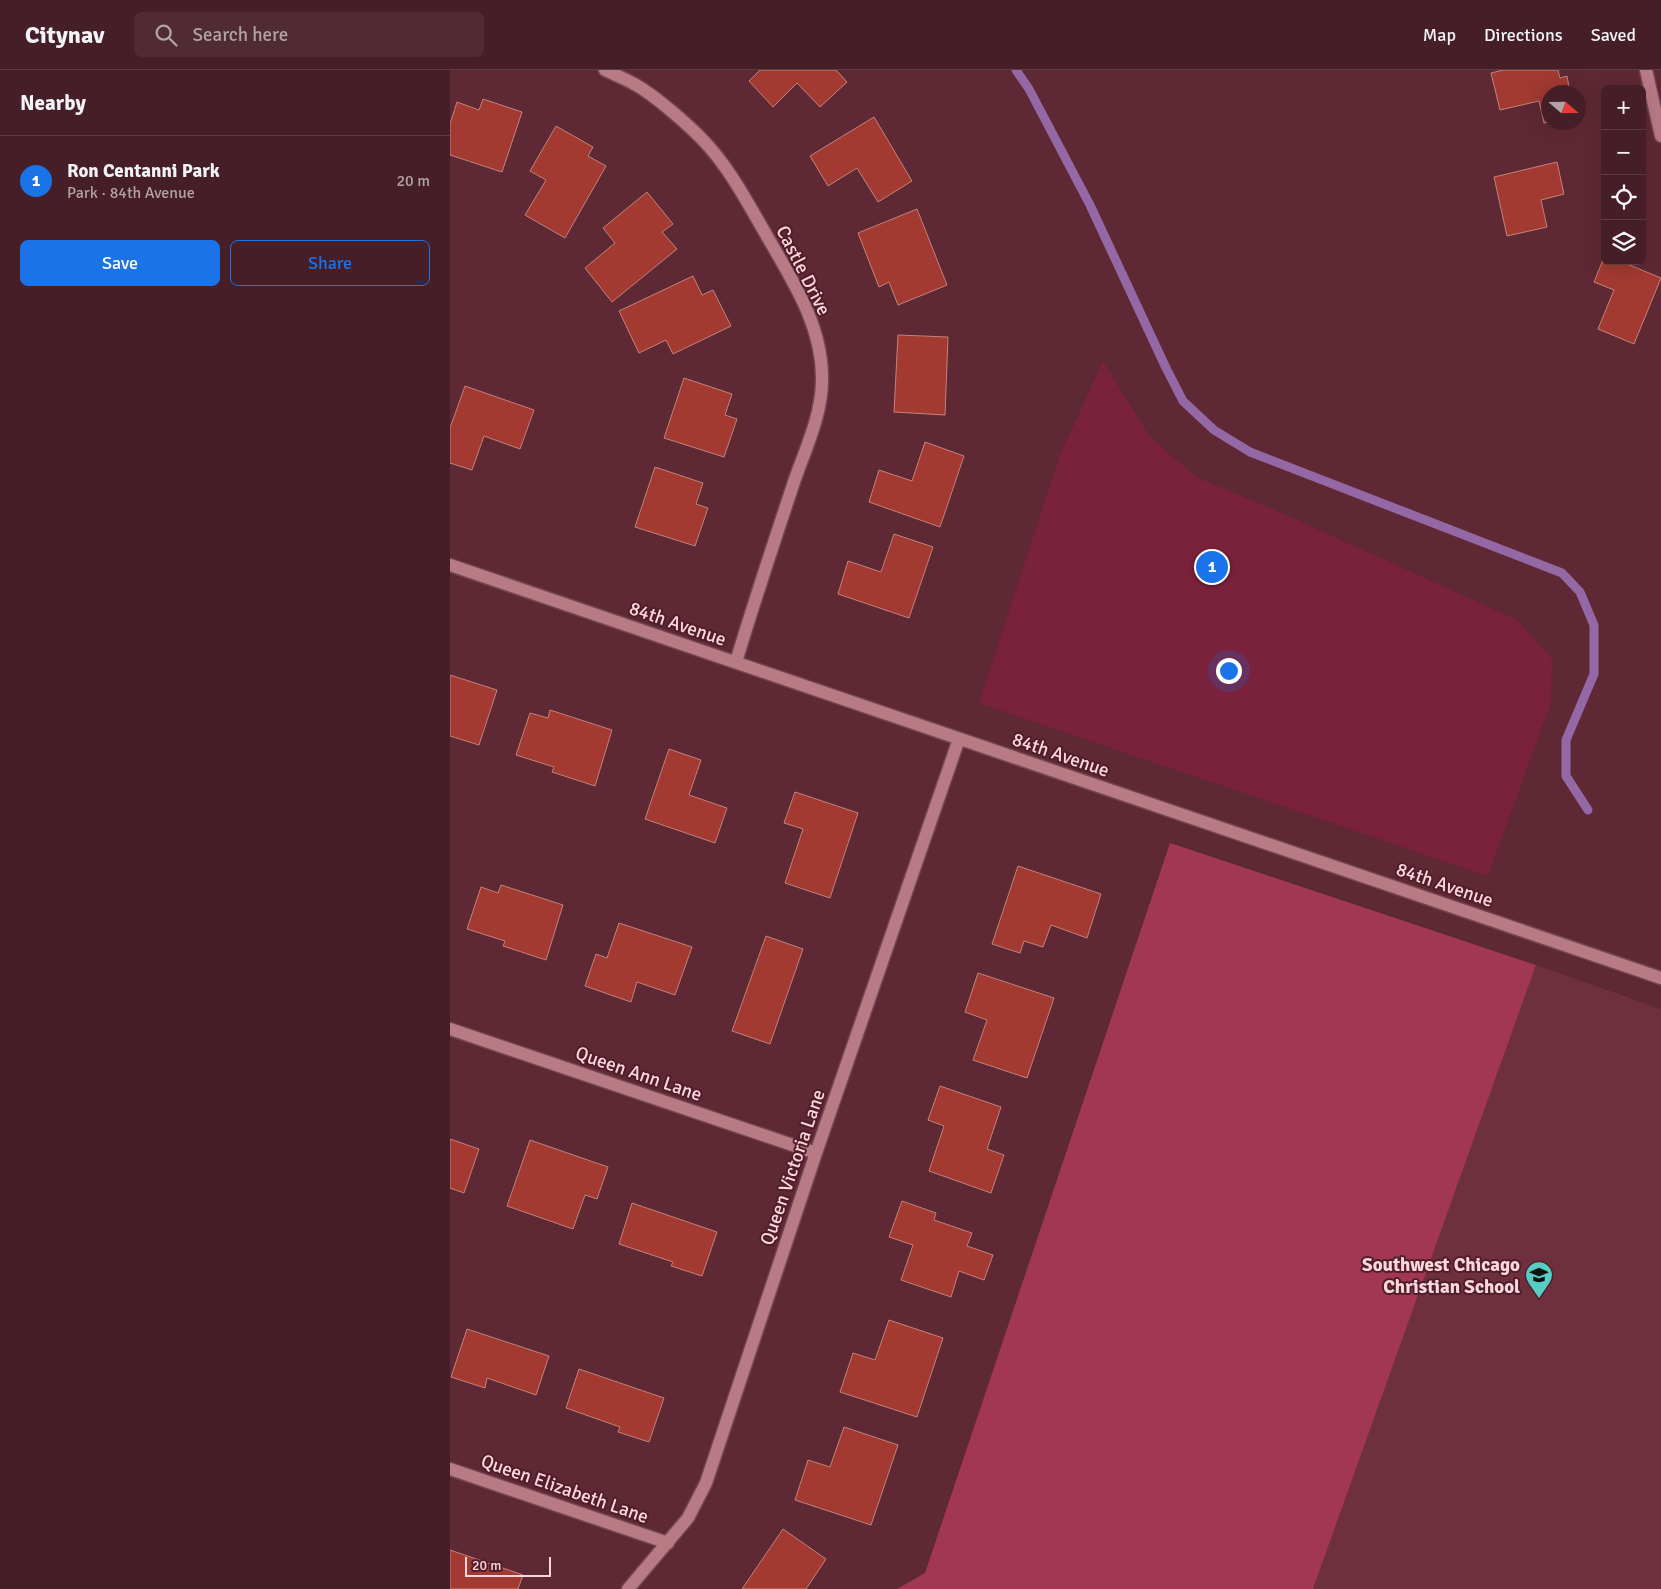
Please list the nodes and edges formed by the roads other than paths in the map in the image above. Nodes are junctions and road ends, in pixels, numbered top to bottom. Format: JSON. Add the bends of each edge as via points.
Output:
{"nodes":[{"id":1,"x":605,"y":70,"type":"edge"},
{"id":2,"x":1646,"y":70,"type":"edge"},
{"id":3,"x":1661,"y":136,"type":"edge"},
{"id":4,"x":450,"y":565,"type":"edge"},
{"id":5,"x":736,"y":662,"type":"junction"},
{"id":6,"x":959,"y":739,"type":"junction"},
{"id":7,"x":1661,"y":978,"type":"edge"},
{"id":8,"x":450,"y":1029,"type":"edge"},
{"id":9,"x":816,"y":1153,"type":"junction"},
{"id":10,"x":450,"y":1469,"type":"edge"},
{"id":11,"x":668,"y":1543,"type":"junction"},
{"id":12,"x":628,"y":1589,"type":"edge"}],
"edges":[{"from":1,"to":5,"type":"street","name":"Castle Drive","via":[[637,85],[666,107],[700,136],[720,160],[738,185],[800,293],[812,320],[820,355],[822,381],[818,412]]},
{"from":2,"to":3,"type":"street"},
{"from":4,"to":5,"type":"street","name":"84th Avenue"},
{"from":5,"to":6,"type":"street","name":"84th Avenue"},
{"from":6,"to":7,"type":"street","name":"84th Avenue"},
{"from":6,"to":9,"type":"street","name":"Queen Victoria Lane"},
{"from":8,"to":9,"type":"street","name":"Queen Ann Lane"},
{"from":9,"to":11,"type":"street","name":"Queen Victoria Lane","via":[[706,1482],[688,1518]]},
{"from":10,"to":11,"type":"street","name":"Queen Elizabeth Lane"},
{"from":11,"to":12,"type":"street","name":"Queen Victoria Lane"}]}
